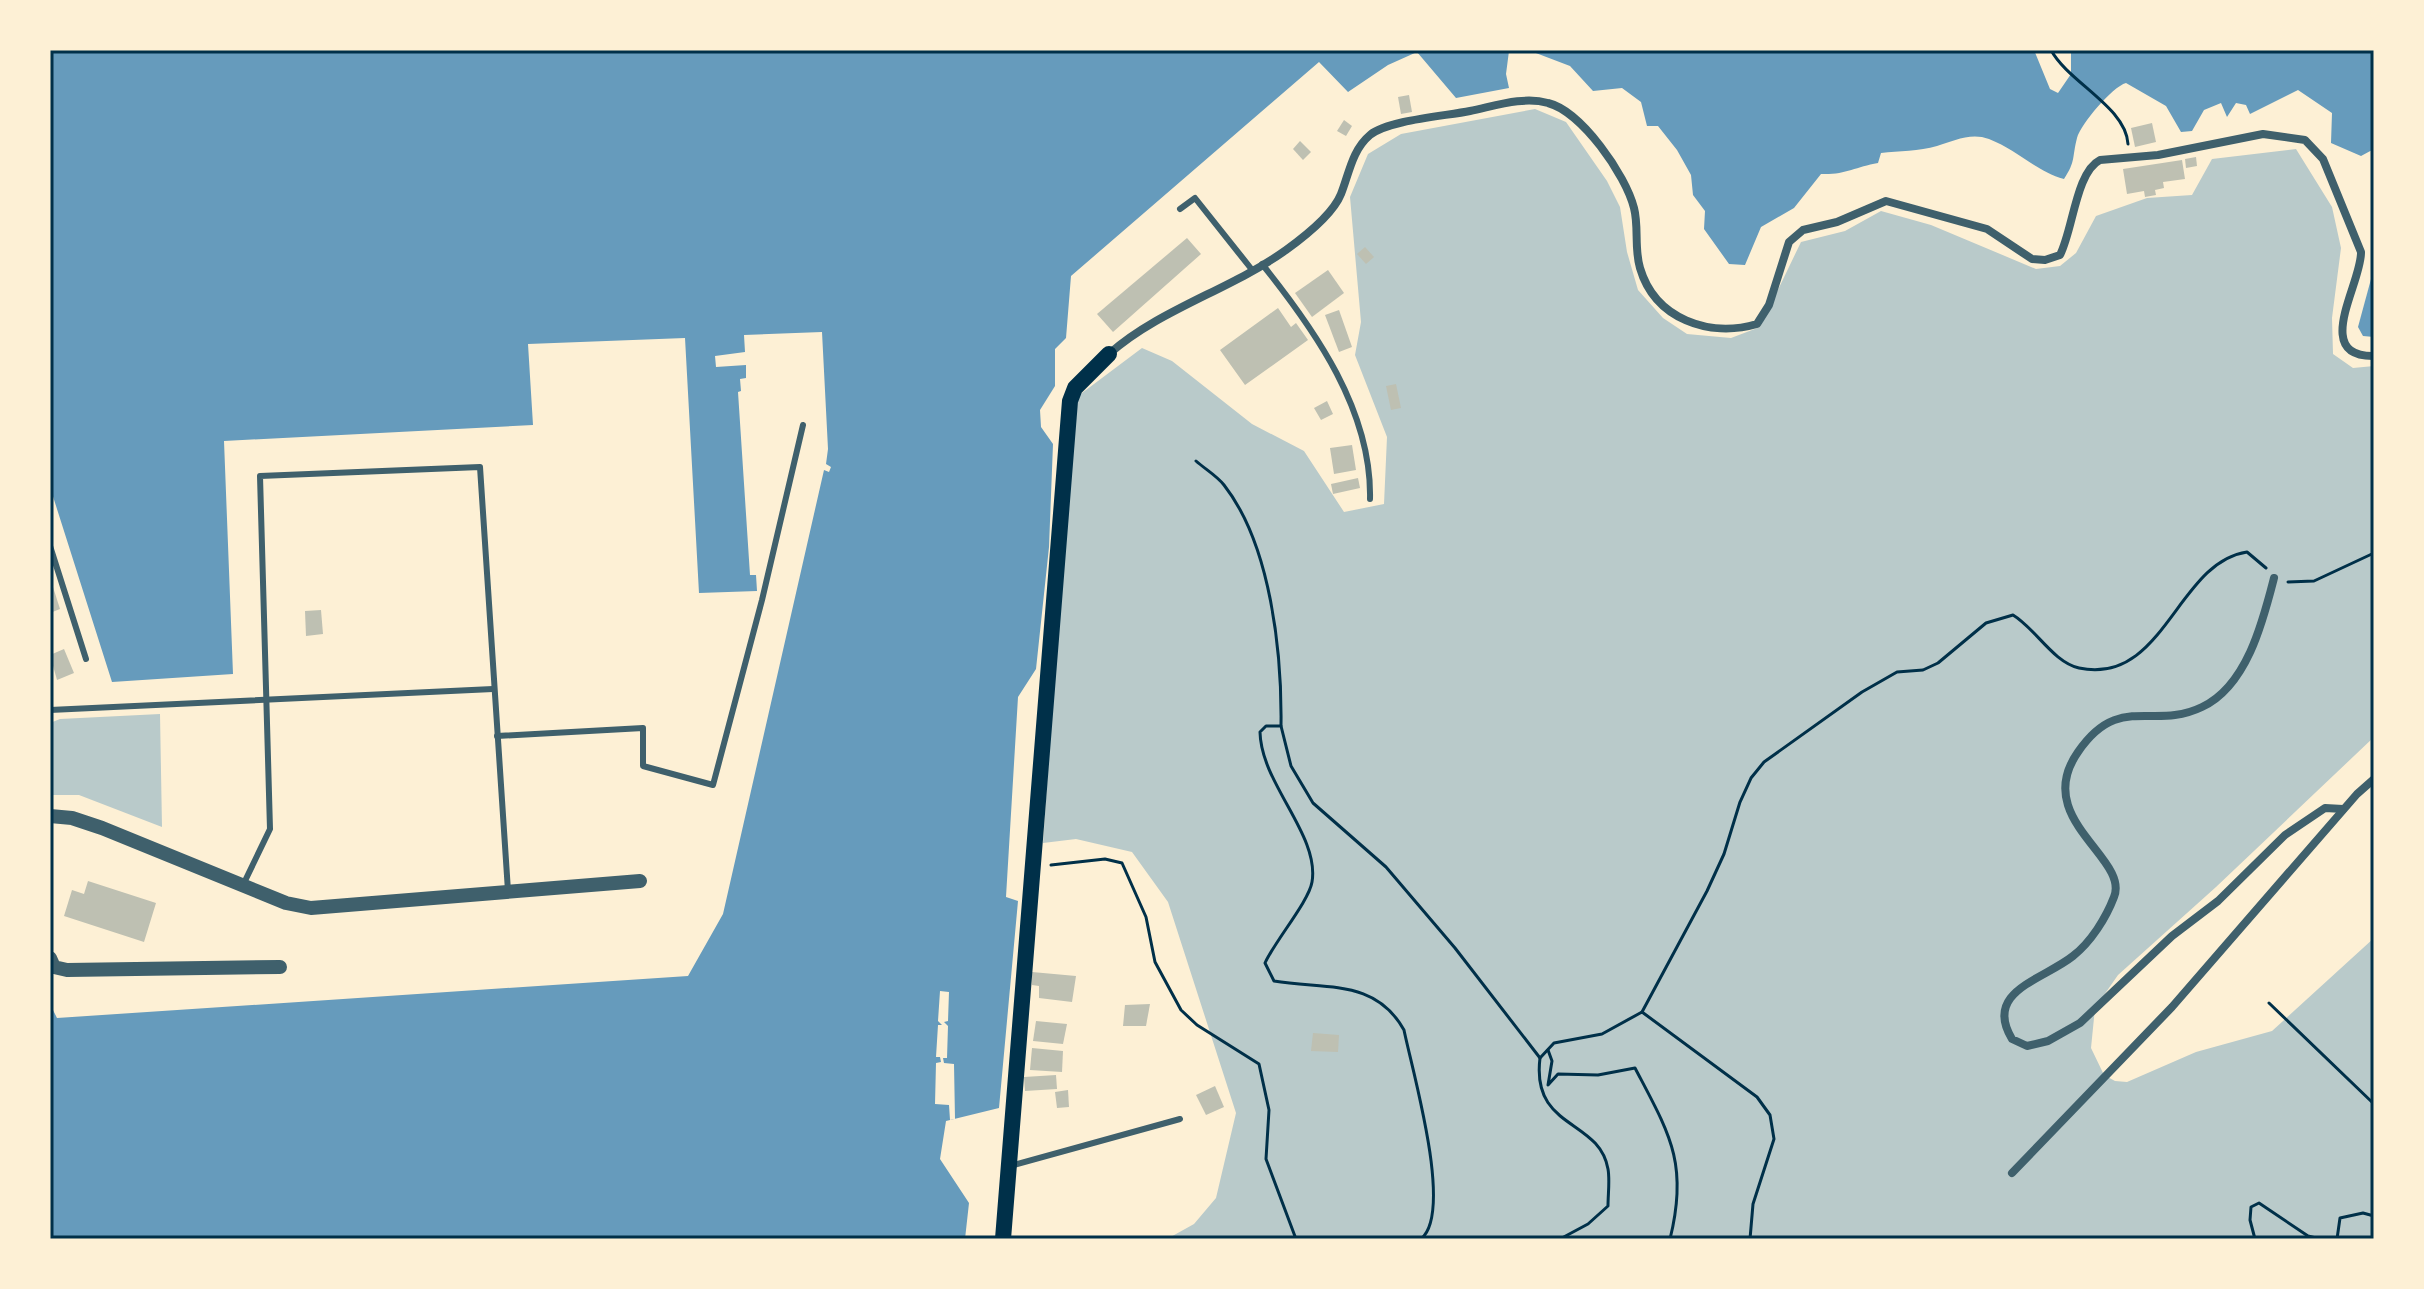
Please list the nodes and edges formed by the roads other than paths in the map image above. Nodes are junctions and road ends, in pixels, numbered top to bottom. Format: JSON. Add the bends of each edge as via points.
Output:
{"nodes":[{"id":1,"x":1180,"y":209,"type":"dead end"},
{"id":2,"x":1262,"y":264,"type":"junction"},
{"id":3,"x":1253,"y":271,"type":"junction"},
{"id":4,"x":1109,"y":354,"type":"joint"},
{"id":5,"x":2374,"y":356,"type":"edge"},
{"id":6,"x":803,"y":425,"type":"dead end"},
{"id":7,"x":1370,"y":499,"type":"dead end"},
{"id":8,"x":50,"y":546,"type":"edge"},
{"id":9,"x":2274,"y":578,"type":"road end"},
{"id":10,"x":86,"y":659,"type":"dead end"},
{"id":11,"x":493,"y":689,"type":"junction"},
{"id":12,"x":266,"y":700,"type":"junction"},
{"id":13,"x":50,"y":710,"type":"edge"},
{"id":14,"x":497,"y":736,"type":"junction"},
{"id":15,"x":2374,"y":779,"type":"edge"},
{"id":16,"x":2343,"y":809,"type":"junction"},
{"id":17,"x":50,"y":816,"type":"edge"},
{"id":18,"x":640,"y":881,"type":"dead end"},
{"id":19,"x":243,"y":885,"type":"junction"},
{"id":20,"x":508,"y":892,"type":"junction"},
{"id":21,"x":50,"y":958,"type":"edge"},
{"id":22,"x":280,"y":967,"type":"dead end"},
{"id":23,"x":1180,"y":1119,"type":"dead end"},
{"id":24,"x":1040,"y":1158,"type":"junction"},
{"id":25,"x":1009,"y":1166,"type":"junction"},
{"id":26,"x":1042,"y":1169,"type":"dead end"},
{"id":27,"x":2012,"y":1173,"type":"dead end"},
{"id":28,"x":1003,"y":1239,"type":"edge"}],
"edges":[{"from":1,"to":3,"type":"lane","via":[[1195,198]]},
{"from":2,"to":3,"type":"street"},
{"from":2,"to":5,"type":"street","via":[[1328,212],[1370,135],[1405,123],[1522,101],[1560,107],[1591,134],[1629,193],[1639,265],[1666,310],[1685,322],[1726,328],[1757,324],[1766,313],[1789,242],[1797,234],[1880,203],[1979,226],[2032,259],[2045,260],[2060,255],[2093,163],[2263,134],[2286,135],[2305,140],[2323,159],[2355,231],[2361,267],[2340,324],[2348,347]]},
{"from":2,"to":7,"type":"lane","via":[[1320,343],[1350,405],[1369,462]]},
{"from":3,"to":4,"type":"street","via":[[1131,335]]},
{"from":4,"to":25,"type":"main road","via":[[1075,388],[1070,401]]},
{"from":6,"to":14,"type":"lane","via":[[713,785],[643,766],[643,728]]},
{"from":8,"to":10,"type":"lane"},
{"from":9,"to":16,"type":"street","via":[[2262,625],[2244,663],[2205,706],[2109,721],[2076,755],[2067,785],[2070,811],[2075,825],[2110,867],[2116,895],[2074,955],[2014,993],[2005,1005],[2003,1017],[2012,1039],[2027,1046],[2080,1023],[2285,835],[2325,808]]},
{"from":11,"to":12,"type":"lane"},
{"from":11,"to":12,"type":"lane","via":[[480,467],[275,475],[260,476]]},
{"from":11,"to":14,"type":"lane"},
{"from":12,"to":13,"type":"lane"},
{"from":12,"to":19,"type":"lane","via":[[270,829]]},
{"from":14,"to":20,"type":"lane"},
{"from":15,"to":16,"type":"street"},
{"from":16,"to":27,"type":"street","via":[[2172,1007]]},
{"from":17,"to":19,"type":"street","via":[[102,828]]},
{"from":18,"to":20,"type":"street"},
{"from":19,"to":20,"type":"street","via":[[311,908]]},
{"from":21,"to":22,"type":"street","via":[[54,967],[67,970]]},
{"from":23,"to":24,"type":"lane"},
{"from":24,"to":25,"type":"lane"},
{"from":24,"to":26,"type":"lane"},
{"from":25,"to":28,"type":"main road"}]}
